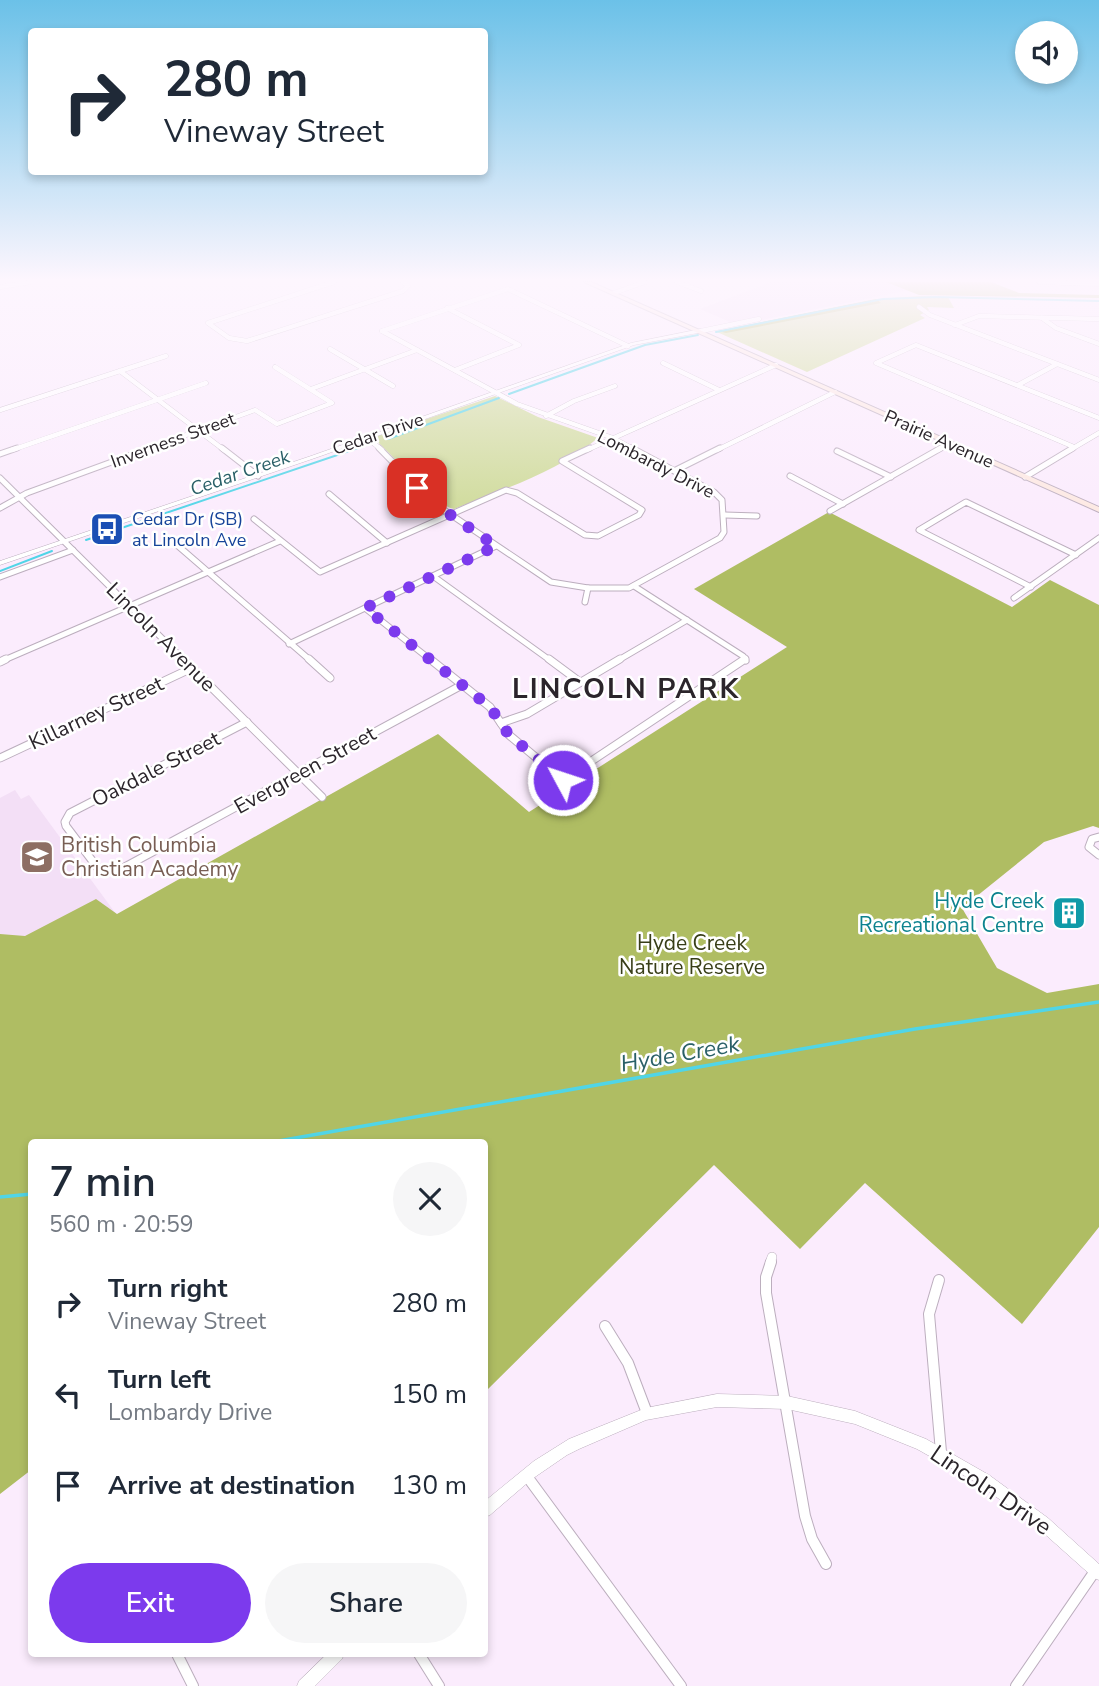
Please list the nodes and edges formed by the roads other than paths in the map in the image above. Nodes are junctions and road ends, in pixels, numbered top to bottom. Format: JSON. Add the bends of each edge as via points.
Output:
{"nodes":[{"id":1,"x":152,"y":361,"type":"edge"},
{"id":2,"x":350,"y":361,"type":"edge"},
{"id":3,"x":388,"y":361,"type":"edge"},
{"id":4,"x":437,"y":361,"type":"edge"},
{"id":5,"x":479,"y":361,"type":"edge"},
{"id":6,"x":586,"y":361,"type":"edge"},
{"id":7,"x":766,"y":361,"type":"edge"},
{"id":8,"x":881,"y":361,"type":"edge"},
{"id":9,"x":956,"y":361,"type":"edge"},
{"id":10,"x":1049,"y":361,"type":"edge"},
{"id":11,"x":663,"y":363,"type":"dead end"},
{"id":12,"x":1058,"y":364,"type":"junction"},
{"id":13,"x":776,"y":365,"type":"junction"},
{"id":14,"x":275,"y":367,"type":"dead end"},
{"id":15,"x":365,"y":369,"type":"junction"},
{"id":16,"x":455,"y":370,"type":"junction"},
{"id":17,"x":120,"y":371,"type":"junction"},
{"id":18,"x":1099,"y":380,"type":"edge"},
{"id":19,"x":206,"y":383,"type":"dead end"},
{"id":20,"x":1018,"y":385,"type":"junction"},
{"id":21,"x":393,"y":386,"type":"dead end"},
{"id":22,"x":615,"y":386,"type":"dead end"},
{"id":23,"x":311,"y":389,"type":"junction"},
{"id":24,"x":719,"y":390,"type":"junction"},
{"id":25,"x":497,"y":392,"type":"junction"},
{"id":26,"x":835,"y":392,"type":"junction"},
{"id":27,"x":158,"y":399,"type":"junction"},
{"id":28,"x":0,"y":410,"type":"edge"},
{"id":29,"x":545,"y":416,"type":"junction"},
{"id":30,"x":1099,"y":418,"type":"edge"},
{"id":31,"x":200,"y":431,"type":"junction"},
{"id":32,"x":1099,"y":433,"type":"edge"},
{"id":33,"x":367,"y":438,"type":"junction"},
{"id":34,"x":613,"y":438,"type":"junction"},
{"id":35,"x":950,"y":443,"type":"junction"},
{"id":36,"x":1074,"y":447,"type":"junction"},
{"id":37,"x":837,"y":451,"type":"dead end"},
{"id":38,"x":0,"y":454,"type":"edge"},
{"id":39,"x":674,"y":471,"type":"junction"},
{"id":40,"x":258,"y":476,"type":"junction"},
{"id":41,"x":790,"y":476,"type":"dead end"},
{"id":42,"x":891,"y":477,"type":"junction"},
{"id":43,"x":1025,"y":477,"type":"junction"},
{"id":44,"x":0,"y":478,"type":"edge"},
{"id":45,"x":329,"y":494,"type":"dead end"},
{"id":46,"x":20,"y":498,"type":"junction"},
{"id":47,"x":843,"y":504,"type":"junction"},
{"id":48,"x":0,"y":508,"type":"edge"},
{"id":49,"x":1099,"y":510,"type":"edge"},
{"id":50,"x":830,"y":511,"type":"dead end"},
{"id":51,"x":450,"y":515,"type":"junction"},
{"id":52,"x":725,"y":515,"type":"junction"},
{"id":53,"x":757,"y":516,"type":"dead end"},
{"id":54,"x":254,"y":519,"type":"dead end"},
{"id":55,"x":1099,"y":538,"type":"edge"},
{"id":56,"x":64,"y":541,"type":"junction"},
{"id":57,"x":280,"y":541,"type":"junction"},
{"id":58,"x":387,"y":543,"type":"junction"},
{"id":59,"x":177,"y":545,"type":"dead end"},
{"id":60,"x":496,"y":546,"type":"junction"},
{"id":61,"x":74,"y":550,"type":"junction"},
{"id":62,"x":1076,"y":555,"type":"junction"},
{"id":63,"x":0,"y":563,"type":"edge"},
{"id":64,"x":208,"y":571,"type":"junction"},
{"id":65,"x":433,"y":576,"type":"junction"},
{"id":66,"x":0,"y":577,"type":"edge"},
{"id":67,"x":634,"y":586,"type":"junction"},
{"id":68,"x":1031,"y":587,"type":"junction"},
{"id":69,"x":588,"y":588,"type":"junction"},
{"id":70,"x":1014,"y":598,"type":"dead end"},
{"id":71,"x":585,"y":601,"type":"dead end"},
{"id":72,"x":129,"y":606,"type":"junction"},
{"id":73,"x":365,"y":608,"type":"junction"},
{"id":74,"x":687,"y":620,"type":"junction"},
{"id":75,"x":289,"y":644,"type":"junction"},
{"id":76,"x":0,"y":662,"type":"edge"},
{"id":77,"x":192,"y":668,"type":"junction"},
{"id":78,"x":330,"y":678,"type":"dead end"},
{"id":79,"x":580,"y":682,"type":"junction"},
{"id":80,"x":462,"y":685,"type":"junction"},
{"id":81,"x":247,"y":722,"type":"junction"},
{"id":82,"x":501,"y":723,"type":"junction"},
{"id":83,"x":0,"y":758,"type":"edge"},
{"id":84,"x":299,"y":774,"type":"junction"},
{"id":85,"x":322,"y":797,"type":"dead end"},
{"id":86,"x":1099,"y":837,"type":"edge"},
{"id":87,"x":1099,"y":855,"type":"edge"},
{"id":88,"x":109,"y":872,"type":"joint"},
{"id":89,"x":772,"y":1257,"type":"dead end"},
{"id":90,"x":939,"y":1280,"type":"dead end"},
{"id":91,"x":605,"y":1325,"type":"dead end"},
{"id":92,"x":784,"y":1402,"type":"junction"},
{"id":93,"x":646,"y":1413,"type":"junction"},
{"id":94,"x":941,"y":1452,"type":"junction"},
{"id":95,"x":526,"y":1475,"type":"junction"},
{"id":96,"x":488,"y":1507,"type":"edge"},
{"id":97,"x":826,"y":1564,"type":"dead end"},
{"id":98,"x":1097,"y":1572,"type":"edge"},
{"id":99,"x":178,"y":1657,"type":"edge"},
{"id":100,"x":334,"y":1657,"type":"edge"},
{"id":101,"x":421,"y":1657,"type":"edge"},
{"id":102,"x":193,"y":1686,"type":"edge"},
{"id":103,"x":304,"y":1686,"type":"edge"},
{"id":104,"x":439,"y":1686,"type":"edge"},
{"id":105,"x":681,"y":1686,"type":"edge"},
{"id":106,"x":1016,"y":1686,"type":"edge"}],
"edges":[{"from":1,"to":17,"type":"street"},
{"from":2,"to":15,"type":"street"},
{"from":3,"to":15,"type":"street"},
{"from":4,"to":16,"type":"street","name":"Lombardy Drive"},
{"from":5,"to":16,"type":"street"},
{"from":6,"to":25,"type":"street","name":"Cedar Drive"},
{"from":7,"to":13,"type":"main road","name":"Prairie Avenue"},
{"from":8,"to":36,"type":"street","via":[[876,363]]},
{"from":9,"to":20,"type":"street"},
{"from":10,"to":12,"type":"street"},
{"from":11,"to":24,"type":"street"},
{"from":12,"to":18,"type":"street"},
{"from":12,"to":20,"type":"street"},
{"from":13,"to":24,"type":"street"},
{"from":13,"to":26,"type":"main road","name":"Prairie Avenue"},
{"from":14,"to":23,"type":"street"},
{"from":15,"to":21,"type":"street"},
{"from":15,"to":23,"type":"street"},
{"from":16,"to":25,"type":"street","name":"Lombardy Drive"},
{"from":17,"to":27,"type":"street"},
{"from":17,"to":28,"type":"street"},
{"from":19,"to":27,"type":"street"},
{"from":20,"to":30,"type":"street"},
{"from":22,"to":29,"type":"street"},
{"from":23,"to":31,"type":"street","name":"Inverness Street","via":[[332,403],[276,424],[255,410]]},
{"from":24,"to":34,"type":"street"},
{"from":25,"to":29,"type":"street","name":"Lombardy Drive"},
{"from":25,"to":33,"type":"street","name":"Cedar Drive"},
{"from":26,"to":35,"type":"main road","name":"Prairie Avenue"},
{"from":26,"to":39,"type":"street"},
{"from":27,"to":31,"type":"street"},
{"from":27,"to":38,"type":"street"},
{"from":29,"to":34,"type":"street","name":"Lombardy Drive"},
{"from":31,"to":40,"type":"street"},
{"from":31,"to":46,"type":"street","name":"Inverness Street"},
{"from":32,"to":36,"type":"street"},
{"from":33,"to":40,"type":"street","name":"Cedar Drive"},
{"from":33,"to":51,"type":"street","name":"Lombardy Drive","via":[[394,460],[423,495]]},
{"from":34,"to":39,"type":"street","name":"Lombardy Drive"},
{"from":34,"to":51,"type":"street","via":[[562,461],[642,510],[601,535],[586,535],[512,490]]},
{"from":35,"to":42,"type":"street"},
{"from":35,"to":43,"type":"main road","name":"Prairie Avenue"},
{"from":36,"to":43,"type":"street"},
{"from":37,"to":42,"type":"street"},
{"from":39,"to":52,"type":"street","name":"Lombardy Drive","via":[[719,496]]},
{"from":40,"to":56,"type":"street","name":"Cedar Drive"},
{"from":41,"to":47,"type":"street"},
{"from":42,"to":47,"type":"street"},
{"from":43,"to":49,"type":"main road","name":"Prairie Avenue"},
{"from":44,"to":46,"type":"street","name":"Lincoln Avenue"},
{"from":45,"to":58,"type":"street"},
{"from":46,"to":48,"type":"street","name":"Inverness Street"},
{"from":46,"to":56,"type":"street","name":"Lincoln Avenue"},
{"from":47,"to":50,"type":"street"},
{"from":51,"to":58,"type":"street"},
{"from":51,"to":60,"type":"street","name":"Lombardy Drive"},
{"from":52,"to":53,"type":"street","name":"Lombardy Drive"},
{"from":52,"to":67,"type":"street","name":"Lombardy Drive","via":[[720,538]]},
{"from":54,"to":57,"type":"street"},
{"from":55,"to":62,"type":"street"},
{"from":56,"to":61,"type":"street","name":"Lincoln Avenue"},
{"from":56,"to":63,"type":"street","name":"Cedar Drive"},
{"from":57,"to":58,"type":"street","via":[[320,572]]},
{"from":57,"to":64,"type":"street"},
{"from":59,"to":64,"type":"street"},
{"from":60,"to":65,"type":"street"},
{"from":60,"to":69,"type":"street","name":"Lombardy Drive","via":[[554,584]]},
{"from":61,"to":66,"type":"street"},
{"from":61,"to":72,"type":"street","name":"Lincoln Avenue"},
{"from":62,"to":68,"type":"street"},
{"from":62,"to":68,"type":"street","via":[[966,502],[919,530]]},
{"from":64,"to":72,"type":"street"},
{"from":64,"to":75,"type":"street"},
{"from":65,"to":73,"type":"street"},
{"from":65,"to":79,"type":"street"},
{"from":67,"to":69,"type":"street","name":"Lombardy Drive"},
{"from":67,"to":74,"type":"street"},
{"from":68,"to":70,"type":"street"},
{"from":69,"to":71,"type":"street"},
{"from":72,"to":76,"type":"street"},
{"from":72,"to":77,"type":"street","name":"Lincoln Avenue"},
{"from":73,"to":75,"type":"street"},
{"from":73,"to":80,"type":"street"},
{"from":74,"to":79,"type":"street"},
{"from":74,"to":82,"type":"street","via":[[746,661],[563,780]]},
{"from":75,"to":78,"type":"street"},
{"from":77,"to":81,"type":"street","name":"Lincoln Avenue"},
{"from":77,"to":83,"type":"street","name":"Killarney Street"},
{"from":79,"to":82,"type":"street"},
{"from":80,"to":82,"type":"street","via":[[490,707]]},
{"from":80,"to":84,"type":"street","name":"Evergreen Street"},
{"from":81,"to":84,"type":"street","name":"Lincoln Avenue"},
{"from":81,"to":88,"type":"street","name":"Oakdale Street","via":[[67,817],[66,826],[90,859],[100,871]]},
{"from":84,"to":85,"type":"street","name":"Lincoln Avenue"},
{"from":84,"to":88,"type":"street","name":"Evergreen Street"},
{"from":86,"to":87,"type":"street","via":[[1089,845]]},
{"from":89,"to":92,"type":"street","via":[[766,1293]]},
{"from":90,"to":94,"type":"street","via":[[929,1314]]},
{"from":91,"to":93,"type":"street","via":[[628,1363]]},
{"from":92,"to":93,"type":"street","name":"Lincoln Drive","via":[[723,1401]]},
{"from":92,"to":94,"type":"street","name":"Lincoln Drive","via":[[882,1425]]},
{"from":92,"to":97,"type":"street","via":[[807,1528]]},
{"from":93,"to":95,"type":"street","name":"Lincoln Drive","via":[[573,1444]]},
{"from":94,"to":98,"type":"street","name":"Lincoln Drive","via":[[1032,1513]]},
{"from":95,"to":96,"type":"street","name":"Lincoln Drive"},
{"from":95,"to":105,"type":"street"},
{"from":98,"to":106,"type":"street"},
{"from":99,"to":102,"type":"street"},
{"from":100,"to":103,"type":"street"},
{"from":101,"to":104,"type":"street"}]}
